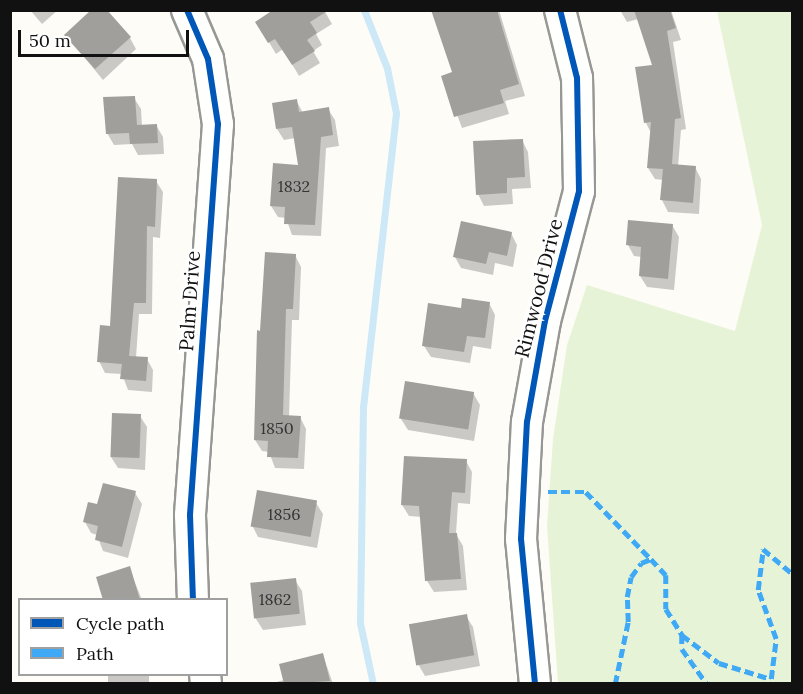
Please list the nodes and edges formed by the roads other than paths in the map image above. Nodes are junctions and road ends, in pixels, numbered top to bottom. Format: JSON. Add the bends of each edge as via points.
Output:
{"nodes":[{"id":1,"x":187,"y":10,"type":"edge"},
{"id":2,"x":560,"y":10,"type":"edge"},
{"id":3,"x":193,"y":598,"type":"edge"},
{"id":4,"x":535,"y":684,"type":"edge"}],
"edges":[{"from":1,"to":3,"type":"street","name":"Palm Drive","via":[[208,59],[218,124],[190,516]]},
{"from":2,"to":4,"type":"street","name":"Rimwood Drive","via":[[577,78],[579,191],[545,321],[527,422],[523,577]]}]}
